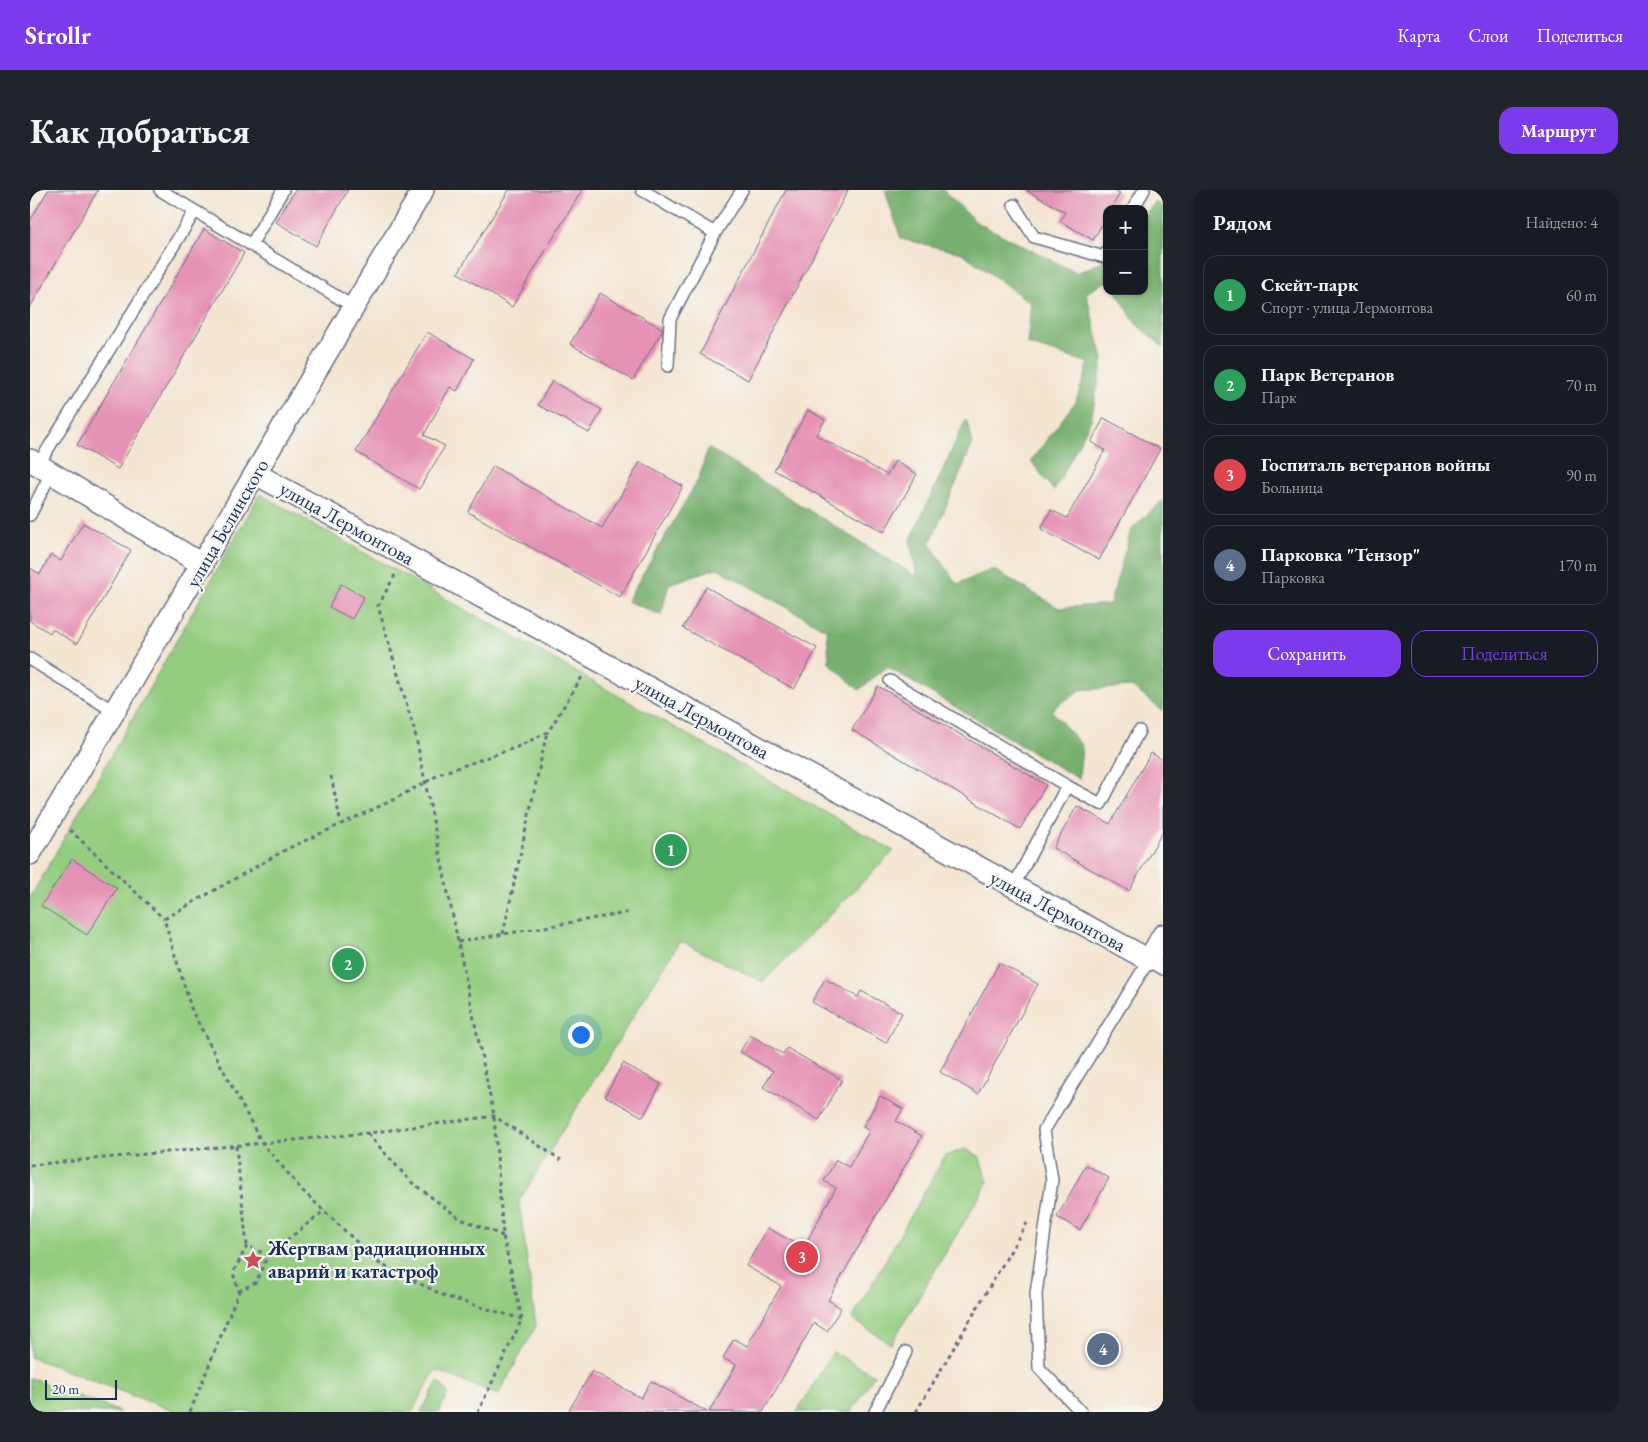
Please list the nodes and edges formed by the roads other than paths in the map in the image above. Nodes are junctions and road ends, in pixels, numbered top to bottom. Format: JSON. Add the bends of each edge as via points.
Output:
{"nodes":[{"id":1,"x":160,"y":190,"type":"edge"},
{"id":2,"x":283,"y":190,"type":"edge"},
{"id":3,"x":423,"y":190,"type":"edge"},
{"id":4,"x":642,"y":190,"type":"edge"},
{"id":5,"x":742,"y":190,"type":"edge"},
{"id":6,"x":1144,"y":190,"type":"edge"},
{"id":7,"x":1014,"y":205,"type":"dead end"},
{"id":8,"x":1135,"y":205,"type":"edge"},
{"id":9,"x":195,"y":211,"type":"junction"},
{"id":10,"x":715,"y":233,"type":"junction"},
{"id":11,"x":251,"y":245,"type":"junction"},
{"id":12,"x":1103,"y":256,"type":"edge"},
{"id":13,"x":354,"y":307,"type":"junction"},
{"id":14,"x":668,"y":366,"type":"dead end"},
{"id":15,"x":40,"y":466,"type":"edge"},
{"id":16,"x":256,"y":474,"type":"junction"},
{"id":17,"x":30,"y":514,"type":"edge"},
{"id":18,"x":203,"y":565,"type":"junction"},
{"id":19,"x":30,"y":659,"type":"edge"},
{"id":20,"x":890,"y":681,"type":"dead end"},
{"id":21,"x":114,"y":712,"type":"junction"},
{"id":22,"x":1139,"y":731,"type":"dead end"},
{"id":23,"x":1067,"y":786,"type":"junction"},
{"id":24,"x":33,"y":842,"type":"edge"},
{"id":25,"x":1013,"y":887,"type":"junction"},
{"id":26,"x":1163,"y":935,"type":"edge"},
{"id":27,"x":1156,"y":965,"type":"edge"},
{"id":28,"x":906,"y":1352,"type":"dead end"},
{"id":29,"x":875,"y":1412,"type":"edge"},
{"id":30,"x":1082,"y":1412,"type":"edge"}],
"edges":[{"from":1,"to":9,"type":"lane"},
{"from":2,"to":11,"type":"lane"},
{"from":3,"to":13,"type":"street","name":"улица Белинского"},
{"from":4,"to":10,"type":"lane"},
{"from":5,"to":10,"type":"lane"},
{"from":6,"to":8,"type":"lane"},
{"from":7,"to":12,"type":"lane","via":[[1034,237]]},
{"from":9,"to":11,"type":"lane"},
{"from":9,"to":15,"type":"lane"},
{"from":10,"to":14,"type":"lane","via":[[670,319]]},
{"from":11,"to":13,"type":"lane"},
{"from":13,"to":16,"type":"street","name":"улица Белинского"},
{"from":15,"to":17,"type":"lane"},
{"from":15,"to":18,"type":"street"},
{"from":16,"to":18,"type":"street","name":"улица Белинского"},
{"from":16,"to":25,"type":"street","name":"улица Лермонтова"},
{"from":18,"to":21,"type":"street","name":"улица Белинского"},
{"from":19,"to":21,"type":"lane"},
{"from":20,"to":23,"type":"lane"},
{"from":21,"to":24,"type":"street","name":"улица Белинского"},
{"from":22,"to":23,"type":"lane","via":[[1101,804]]},
{"from":23,"to":25,"type":"lane"},
{"from":25,"to":27,"type":"street","name":"улица Лермонтова"},
{"from":26,"to":27,"type":"street"},
{"from":27,"to":30,"type":"lane","via":[[1044,1130],[1052,1180],[1036,1294],[1036,1340],[1040,1368]]},
{"from":28,"to":29,"type":"lane"}]}
